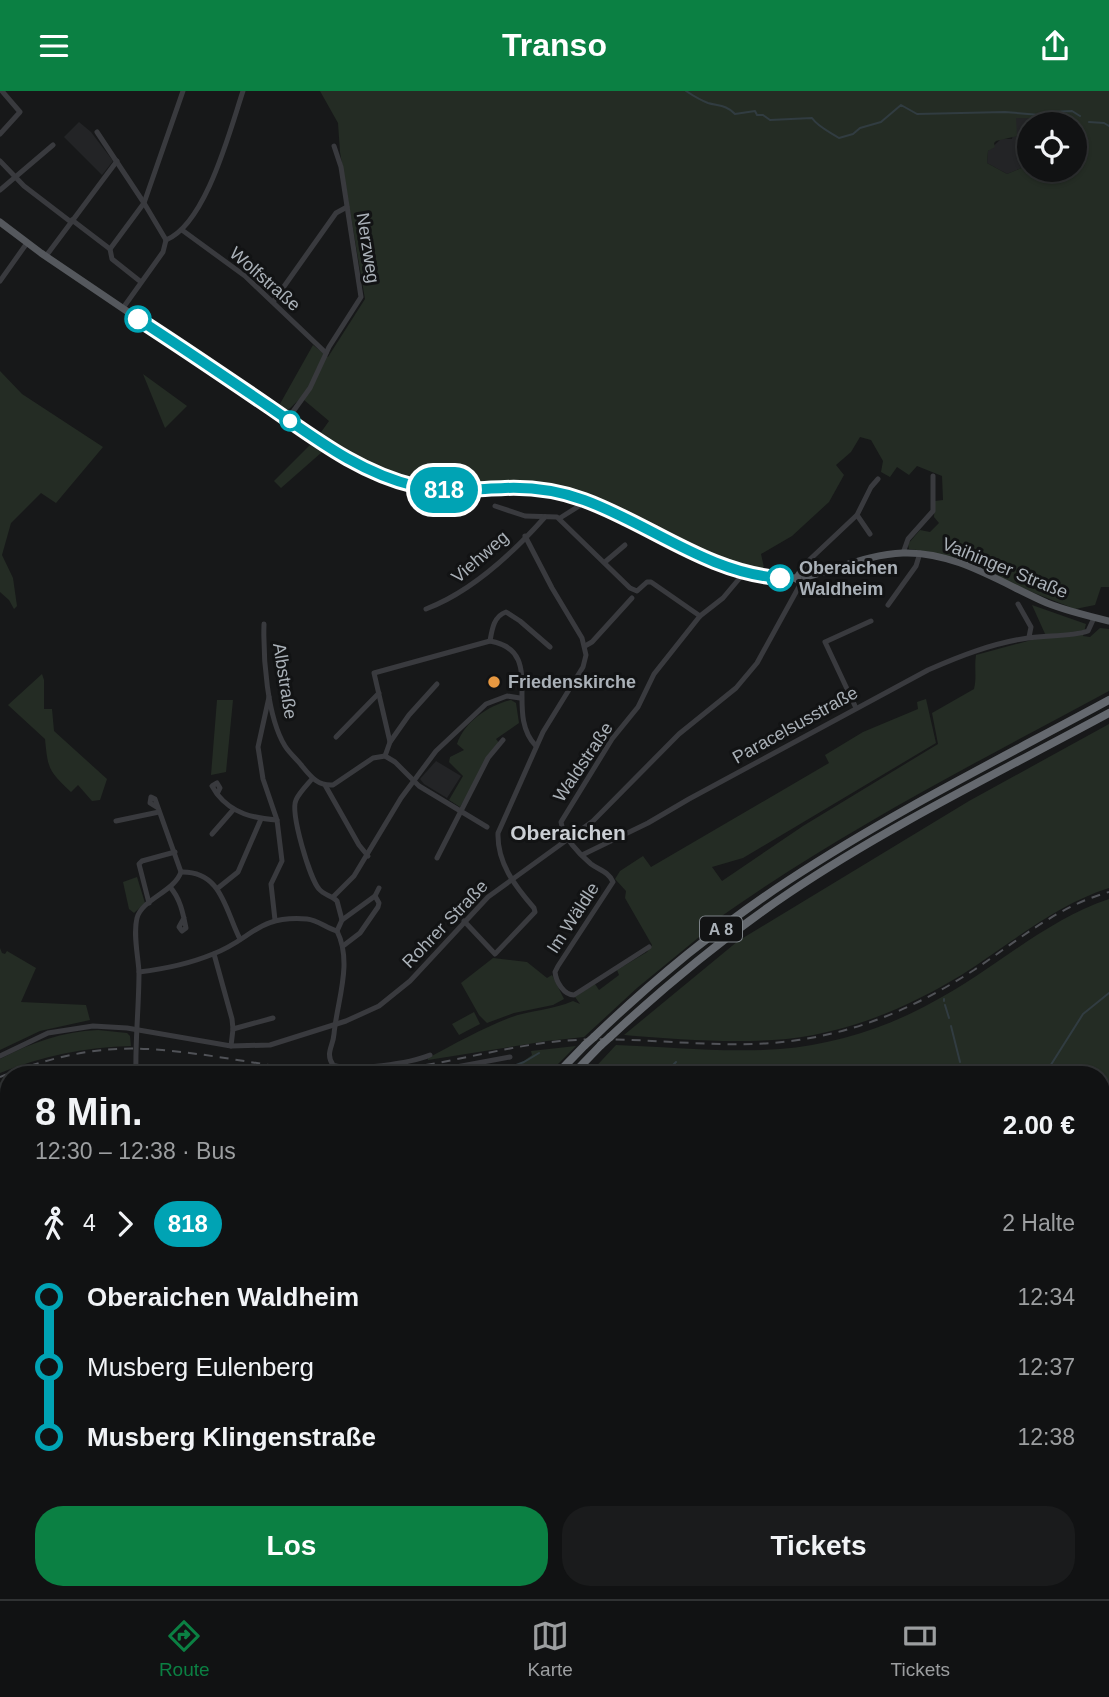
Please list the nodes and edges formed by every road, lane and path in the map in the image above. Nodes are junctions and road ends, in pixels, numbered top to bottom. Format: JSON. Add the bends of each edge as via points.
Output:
{"nodes":[{"id":1,"x":2,"y":91,"type":"edge"},
{"id":2,"x":183,"y":91,"type":"edge"},
{"id":3,"x":243,"y":91,"type":"edge"},
{"id":4,"x":97,"y":132,"type":"dead end"},
{"id":5,"x":0,"y":134,"type":"edge"},
{"id":6,"x":53,"y":145,"type":"dead end"},
{"id":7,"x":334,"y":146,"type":"dead end"},
{"id":8,"x":0,"y":161,"type":"edge"},
{"id":9,"x":117,"y":161,"type":"junction"},
{"id":10,"x":15,"y":177,"type":"junction"},
{"id":11,"x":0,"y":190,"type":"edge"},
{"id":12,"x":144,"y":203,"type":"junction"},
{"id":13,"x":347,"y":207,"type":"junction"},
{"id":14,"x":72,"y":221,"type":"junction"},
{"id":15,"x":0,"y":222,"type":"edge"},
{"id":16,"x":182,"y":230,"type":"junction"},
{"id":17,"x":166,"y":240,"type":"junction"},
{"id":18,"x":27,"y":243,"type":"junction"},
{"id":19,"x":110,"y":249,"type":"junction"},
{"id":20,"x":46,"y":256,"type":"junction"},
{"id":21,"x":0,"y":281,"type":"edge"},
{"id":22,"x":141,"y":282,"type":"junction"},
{"id":23,"x":273,"y":302,"type":"junction"},
{"id":24,"x":123,"y":308,"type":"junction"},
{"id":25,"x":326,"y":353,"type":"junction"},
{"id":26,"x":288,"y":420,"type":"junction"},
{"id":27,"x":933,"y":475,"type":"dead end"},
{"id":28,"x":878,"y":479,"type":"dead end"},
{"id":29,"x":587,"y":501,"type":"junction"},
{"id":30,"x":495,"y":506,"type":"dead end"},
{"id":31,"x":857,"y":515,"type":"junction"},
{"id":32,"x":545,"y":517,"type":"junction"},
{"id":33,"x":559,"y":518,"type":"junction"},
{"id":34,"x":870,"y":534,"type":"dead end"},
{"id":35,"x":525,"y":536,"type":"junction"},
{"id":36,"x":625,"y":545,"type":"dead end"},
{"id":37,"x":903,"y":552,"type":"junction"},
{"id":38,"x":920,"y":553,"type":"junction"},
{"id":39,"x":605,"y":562,"type":"junction"},
{"id":40,"x":744,"y":573,"type":"junction"},
{"id":41,"x":801,"y":577,"type":"junction"},
{"id":42,"x":632,"y":599,"type":"dead end"},
{"id":43,"x":1018,"y":604,"type":"dead end"},
{"id":44,"x":888,"y":605,"type":"dead end"},
{"id":45,"x":426,"y":609,"type":"dead end"},
{"id":46,"x":700,"y":616,"type":"junction"},
{"id":47,"x":1094,"y":618,"type":"junction"},
{"id":48,"x":871,"y":621,"type":"dead end"},
{"id":49,"x":1109,"y":621,"type":"edge"},
{"id":50,"x":264,"y":624,"type":"dead end"},
{"id":51,"x":1029,"y":638,"type":"junction"},
{"id":52,"x":491,"y":641,"type":"junction"},
{"id":53,"x":585,"y":646,"type":"junction"},
{"id":54,"x":550,"y":647,"type":"dead end"},
{"id":55,"x":437,"y":684,"type":"dead end"},
{"id":56,"x":379,"y":693,"type":"junction"},
{"id":57,"x":270,"y":694,"type":"junction"},
{"id":58,"x":520,"y":698,"type":"junction"},
{"id":59,"x":1109,"y":700,"type":"edge"},
{"id":60,"x":856,"y":708,"type":"junction"},
{"id":61,"x":1109,"y":713,"type":"edge"},
{"id":62,"x":336,"y":737,"type":"dead end"},
{"id":63,"x":503,"y":740,"type":"dead end"},
{"id":64,"x":390,"y":742,"type":"junction"},
{"id":65,"x":536,"y":746,"type":"junction"},
{"id":66,"x":385,"y":756,"type":"junction"},
{"id":67,"x":312,"y":779,"type":"junction"},
{"id":68,"x":412,"y":781,"type":"junction"},
{"id":69,"x":325,"y":785,"type":"junction"},
{"id":70,"x":217,"y":794,"type":"dead end"},
{"id":71,"x":233,"y":810,"type":"junction"},
{"id":72,"x":460,"y":811,"type":"junction"},
{"id":73,"x":261,"y":819,"type":"junction"},
{"id":74,"x":277,"y":820,"type":"junction"},
{"id":75,"x":117,"y":821,"type":"dead end"},
{"id":76,"x":487,"y":827,"type":"dead end"},
{"id":77,"x":212,"y":834,"type":"dead end"},
{"id":78,"x":568,"y":839,"type":"junction"},
{"id":79,"x":175,"y":852,"type":"junction"},
{"id":80,"x":582,"y":855,"type":"junction"},
{"id":81,"x":368,"y":856,"type":"junction"},
{"id":82,"x":437,"y":858,"type":"dead end"},
{"id":83,"x":181,"y":872,"type":"junction"},
{"id":84,"x":512,"y":878,"type":"junction"},
{"id":85,"x":170,"y":887,"type":"junction"},
{"id":86,"x":218,"y":888,"type":"junction"},
{"id":87,"x":379,"y":888,"type":"dead end"},
{"id":88,"x":374,"y":896,"type":"junction"},
{"id":89,"x":333,"y":897,"type":"junction"},
{"id":90,"x":149,"y":903,"type":"junction"},
{"id":91,"x":184,"y":918,"type":"dead end"},
{"id":92,"x":275,"y":920,"type":"junction"},
{"id":93,"x":341,"y":920,"type":"junction"},
{"id":94,"x":464,"y":921,"type":"junction"},
{"id":95,"x":337,"y":931,"type":"junction"},
{"id":96,"x":240,"y":939,"type":"junction"},
{"id":97,"x":343,"y":946,"type":"junction"},
{"id":98,"x":649,"y":947,"type":"dead end"},
{"id":99,"x":214,"y":954,"type":"junction"},
{"id":100,"x":139,"y":972,"type":"junction"},
{"id":101,"x":273,"y":1018,"type":"dead end"},
{"id":102,"x":334,"y":1026,"type":"junction"},
{"id":103,"x":233,"y":1029,"type":"junction"},
{"id":104,"x":136,"y":1030,"type":"junction"},
{"id":105,"x":231,"y":1046,"type":"junction"},
{"id":106,"x":430,"y":1055,"type":"dead end"},
{"id":107,"x":0,"y":1056,"type":"edge"},
{"id":108,"x":510,"y":1057,"type":"dead end"},
{"id":109,"x":136,"y":1066,"type":"edge"},
{"id":110,"x":462,"y":1066,"type":"edge"},
{"id":111,"x":565,"y":1066,"type":"edge"},
{"id":112,"x":581,"y":1066,"type":"edge"}],
"edges":[{"from":1,"to":5,"type":"street","via":[[20,112]]},
{"from":2,"to":12,"type":"street"},
{"from":3,"to":16,"type":"street","via":[[213,179]]},
{"from":4,"to":9,"type":"street"},
{"from":6,"to":10,"type":"street"},
{"from":7,"to":13,"type":"street","name":"Nerzweg"},
{"from":8,"to":10,"type":"street"},
{"from":9,"to":12,"type":"street"},
{"from":9,"to":14,"type":"street"},
{"from":10,"to":11,"type":"street"},
{"from":10,"to":14,"type":"street"},
{"from":12,"to":17,"type":"street"},
{"from":12,"to":19,"type":"street"},
{"from":13,"to":23,"type":"street","via":[[334,215]]},
{"from":13,"to":25,"type":"street","name":"Nerzweg","via":[[361,297]]},
{"from":14,"to":19,"type":"street"},
{"from":14,"to":20,"type":"street"},
{"from":15,"to":18,"type":"main road","name":"Vaihinger Straße"},
{"from":16,"to":17,"type":"street"},
{"from":16,"to":23,"type":"street","name":"Wolfstraße"},
{"from":17,"to":22,"type":"street","via":[[163,253]]},
{"from":18,"to":20,"type":"main road","name":"Vaihinger Straße"},
{"from":18,"to":21,"type":"street"},
{"from":19,"to":22,"type":"street","via":[[112,259]]},
{"from":20,"to":24,"type":"main road","name":"Vaihinger Straße"},
{"from":22,"to":24,"type":"street"},
{"from":23,"to":25,"type":"street","name":"Wolfstraße"},
{"from":24,"to":26,"type":"main road","name":"Vaihinger Straße"},
{"from":25,"to":26,"type":"street","name":"Nerzweg"},
{"from":26,"to":29,"type":"main road","name":"Vaihinger Straße","via":[[357,465],[388,478],[435,489],[523,488]]},
{"from":27,"to":37,"type":"street","via":[[933,512],[908,539]]},
{"from":28,"to":31,"type":"street","name":"Rohrer Straße"},
{"from":29,"to":33,"type":"street"},
{"from":29,"to":40,"type":"main road","name":"Vaihinger Straße"},
{"from":30,"to":32,"type":"street"},
{"from":31,"to":34,"type":"street"},
{"from":31,"to":41,"type":"street","name":"Rohrer Straße","via":[[805,563]]},
{"from":32,"to":33,"type":"street"},
{"from":32,"to":35,"type":"street","name":"Viehweg"},
{"from":33,"to":39,"type":"street"},
{"from":35,"to":45,"type":"street","name":"Viehweg","via":[[470,587]]},
{"from":35,"to":53,"type":"street"},
{"from":36,"to":39,"type":"street"},
{"from":37,"to":38,"type":"main road","name":"Vaihinger Straße"},
{"from":37,"to":41,"type":"main road","name":"Vaihinger Straße"},
{"from":38,"to":44,"type":"street"},
{"from":38,"to":47,"type":"main road","name":"Vaihinger Straße","via":[[958,562],[1050,604]]},
{"from":39,"to":46,"type":"street","via":[[634,591],[651,582]]},
{"from":40,"to":41,"type":"main road","name":"Vaihinger Straße"},
{"from":40,"to":46,"type":"street","name":"Waldstraße"},
{"from":41,"to":78,"type":"street","name":"Rohrer Straße","via":[[748,675],[679,734],[610,806]]},
{"from":42,"to":53,"type":"street"},
{"from":43,"to":51,"type":"street","via":[[1031,627]]},
{"from":46,"to":78,"type":"street","name":"Waldstraße","via":[[654,674],[638,707],[612,739],[564,816],[562,827]]},
{"from":47,"to":49,"type":"main road","name":"Vaihinger Straße"},
{"from":47,"to":51,"type":"street","name":"Paracelsusstraße","via":[[1083,633]]},
{"from":48,"to":60,"type":"street","via":[[825,642]]},
{"from":50,"to":57,"type":"street","name":"Albstraße"},
{"from":51,"to":60,"type":"street","name":"Paracelsusstraße","via":[[947,661]]},
{"from":52,"to":54,"type":"street","via":[[494,624],[506,612]]},
{"from":52,"to":56,"type":"street","via":[[374,673]]},
{"from":52,"to":58,"type":"street","via":[[509,648],[518,659],[523,676]]},
{"from":53,"to":65,"type":"street","via":[[583,667]]},
{"from":55,"to":64,"type":"street"},
{"from":56,"to":62,"type":"street"},
{"from":56,"to":64,"type":"street"},
{"from":57,"to":67,"type":"street","name":"Albstraße","via":[[285,745]]},
{"from":57,"to":74,"type":"street","via":[[258,747]]},
{"from":58,"to":65,"type":"street","via":[[524,723]]},
{"from":58,"to":68,"type":"street","via":[[507,696],[486,704],[458,728]]},
{"from":59,"to":111,"type":"highway","number":"A 8","bridge":true,"via":[[869,831],[788,881],[673,966]]},
{"from":60,"to":80,"type":"street","name":"Paracelsusstraße"},
{"from":61,"to":112,"type":"highway","number":"A 8","bridge":true,"via":[[884,835],[789,893],[692,965]]},
{"from":63,"to":72,"type":"street","via":[[488,758]]},
{"from":64,"to":66,"type":"street"},
{"from":65,"to":84,"type":"street","via":[[498,832],[500,856]]},
{"from":66,"to":68,"type":"street"},
{"from":66,"to":69,"type":"street","via":[[373,758],[338,783]]},
{"from":67,"to":69,"type":"street","name":"Albstraße"},
{"from":67,"to":89,"type":"street","via":[[296,800],[295,809],[314,880],[321,891]]},
{"from":68,"to":72,"type":"street"},
{"from":68,"to":81,"type":"street"},
{"from":69,"to":81,"type":"street"},
{"from":70,"to":71,"type":"street"},
{"from":71,"to":73,"type":"street"},
{"from":71,"to":77,"type":"street"},
{"from":72,"to":76,"type":"street"},
{"from":72,"to":82,"type":"street"},
{"from":73,"to":74,"type":"street"},
{"from":73,"to":86,"type":"street","via":[[238,872]]},
{"from":74,"to":92,"type":"street","via":[[282,861],[271,884]]},
{"from":75,"to":79,"type":"street","via":[[158,810]]},
{"from":78,"to":80,"type":"street"},
{"from":78,"to":84,"type":"street","name":"Rohrer Straße"},
{"from":79,"to":83,"type":"street"},
{"from":79,"to":90,"type":"street","via":[[139,864]]},
{"from":80,"to":98,"type":"street","name":"Im Wäldle","via":[[610,875],[612,884],[555,972],[566,993],[574,995]]},
{"from":81,"to":89,"type":"street"},
{"from":83,"to":85,"type":"street"},
{"from":83,"to":86,"type":"street","via":[[201,875]]},
{"from":84,"to":94,"type":"street","name":"Rohrer Straße"},
{"from":84,"to":94,"type":"street","via":[[535,912],[497,954]]},
{"from":85,"to":90,"type":"street"},
{"from":85,"to":91,"type":"street"},
{"from":86,"to":96,"type":"street"},
{"from":87,"to":88,"type":"street"},
{"from":88,"to":93,"type":"street"},
{"from":88,"to":97,"type":"street","via":[[378,907],[360,933]]},
{"from":89,"to":93,"type":"street"},
{"from":90,"to":100,"type":"street","via":[[137,918]]},
{"from":92,"to":95,"type":"street","via":[[309,919]]},
{"from":92,"to":96,"type":"street"},
{"from":93,"to":95,"type":"street"},
{"from":94,"to":102,"type":"street","name":"Rohrer Straße","via":[[397,993]]},
{"from":95,"to":97,"type":"street"},
{"from":96,"to":99,"type":"street"},
{"from":97,"to":102,"type":"street","via":[[345,966]]},
{"from":99,"to":100,"type":"street"},
{"from":99,"to":103,"type":"street"},
{"from":100,"to":104,"type":"street"},
{"from":101,"to":103,"type":"street"},
{"from":102,"to":105,"type":"street","name":"Rohrer Straße","via":[[276,1044]]},
{"from":102,"to":106,"type":"street","via":[[328,1056],[335,1066],[366,1066]]},
{"from":103,"to":105,"type":"street"},
{"from":104,"to":105,"type":"street","name":"Rohrer Straße"},
{"from":104,"to":107,"type":"street","name":"Rohrer Straße","via":[[93,1026],[59,1030]]},
{"from":104,"to":109,"type":"street"},
{"from":108,"to":110,"type":"street"}]}
